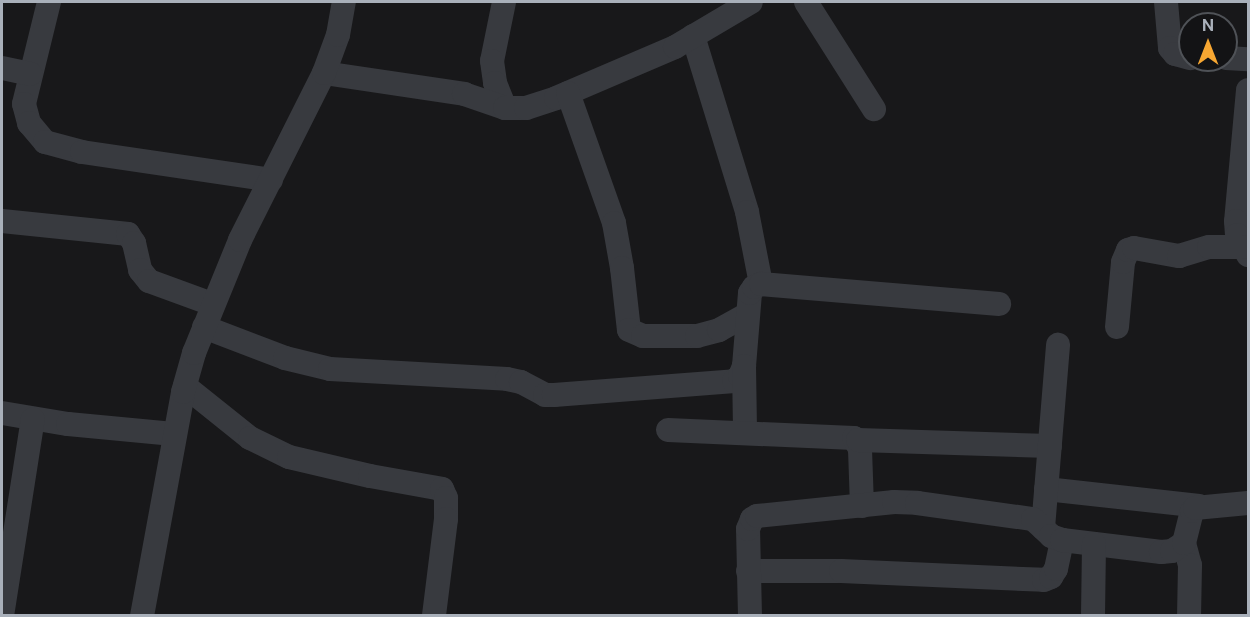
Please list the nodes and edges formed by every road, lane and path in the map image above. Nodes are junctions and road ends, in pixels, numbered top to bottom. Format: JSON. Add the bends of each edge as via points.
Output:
{"nodes":[{"id":1,"x":49,"y":2,"type":"edge"},
{"id":2,"x":344,"y":2,"type":"edge"},
{"id":3,"x":504,"y":2,"type":"edge"},
{"id":4,"x":751,"y":2,"type":"edge"},
{"id":5,"x":806,"y":2,"type":"edge"},
{"id":6,"x":1166,"y":2,"type":"edge"},
{"id":7,"x":693,"y":36,"type":"junction"},
{"id":8,"x":1178,"y":55,"type":"edge"},
{"id":9,"x":2,"y":68,"type":"edge"},
{"id":10,"x":324,"y":73,"type":"junction"},
{"id":11,"x":30,"y":74,"type":"junction"},
{"id":12,"x":1248,"y":90,"type":"edge"},
{"id":13,"x":568,"y":93,"type":"junction"},
{"id":14,"x":505,"y":108,"type":"junction"},
{"id":15,"x":874,"y":109,"type":"dead end"},
{"id":16,"x":271,"y":180,"type":"junction"},
{"id":17,"x":2,"y":221,"type":"edge"},
{"id":18,"x":1245,"y":251,"type":"edge"},
{"id":19,"x":761,"y":284,"type":"junction"},
{"id":20,"x":212,"y":304,"type":"junction"},
{"id":21,"x":999,"y":304,"type":"dead end"},
{"id":22,"x":748,"y":314,"type":"junction"},
{"id":23,"x":204,"y":327,"type":"junction"},
{"id":24,"x":1117,"y":327,"type":"dead end"},
{"id":25,"x":1058,"y":345,"type":"dead end"},
{"id":26,"x":744,"y":366,"type":"junction"},
{"id":27,"x":184,"y":386,"type":"junction"},
{"id":28,"x":2,"y":413,"type":"edge"},
{"id":29,"x":33,"y":419,"type":"junction"},
{"id":30,"x":668,"y":430,"type":"dead end"},
{"id":31,"x":745,"y":433,"type":"junction"},
{"id":32,"x":174,"y":434,"type":"junction"},
{"id":33,"x":858,"y":440,"type":"junction"},
{"id":34,"x":1050,"y":446,"type":"junction"},
{"id":35,"x":1046,"y":489,"type":"junction"},
{"id":36,"x":1248,"y":503,"type":"edge"},
{"id":37,"x":862,"y":506,"type":"junction"},
{"id":38,"x":1199,"y":507,"type":"junction"},
{"id":39,"x":1053,"y":534,"type":"junction"},
{"id":40,"x":1184,"y":543,"type":"junction"},
{"id":41,"x":1094,"y":544,"type":"junction"},
{"id":42,"x":748,"y":571,"type":"junction"},
{"id":43,"x":2,"y":615,"type":"edge"},
{"id":44,"x":141,"y":615,"type":"edge"},
{"id":45,"x":434,"y":615,"type":"edge"},
{"id":46,"x":750,"y":615,"type":"edge"},
{"id":47,"x":1093,"y":615,"type":"edge"},
{"id":48,"x":1189,"y":615,"type":"edge"}],
"edges":[{"from":1,"to":11,"type":"street"},
{"from":2,"to":10,"type":"street","via":[[338,35]]},
{"from":3,"to":14,"type":"street","via":[[492,60],[495,83]]},
{"from":4,"to":7,"type":"street"},
{"from":5,"to":15,"type":"street"},
{"from":6,"to":8,"type":"street","via":[[1170,48]]},
{"from":7,"to":13,"type":"street"},
{"from":7,"to":19,"type":"street","via":[[747,212]]},
{"from":9,"to":11,"type":"street"},
{"from":10,"to":14,"type":"street","via":[[464,94]]},
{"from":10,"to":16,"type":"street"},
{"from":11,"to":16,"type":"street","via":[[25,112],[45,142],[82,152]]},
{"from":12,"to":18,"type":"street","via":[[1236,221]]},
{"from":13,"to":14,"type":"street","via":[[526,108]]},
{"from":13,"to":22,"type":"street","via":[[614,222],[628,330],[643,336],[697,336],[719,330]]},
{"from":16,"to":20,"type":"street"},
{"from":17,"to":20,"type":"street","via":[[128,234],[140,270],[149,281]]},
{"from":18,"to":24,"type":"street","via":[[1209,247],[1179,256],[1128,250],[1123,262]]},
{"from":19,"to":21,"type":"street"},
{"from":19,"to":22,"type":"street","via":[[750,293]]},
{"from":20,"to":23,"type":"street"},
{"from":22,"to":26,"type":"street"},
{"from":23,"to":26,"type":"street","via":[[319,367],[507,379],[544,394],[725,384],[741,376]]},
{"from":23,"to":27,"type":"street"},
{"from":25,"to":34,"type":"street"},
{"from":26,"to":31,"type":"street"},
{"from":27,"to":32,"type":"street"},
{"from":27,"to":45,"type":"street","via":[[250,438],[289,457],[441,489],[446,512]]},
{"from":28,"to":29,"type":"street"},
{"from":29,"to":32,"type":"street"},
{"from":29,"to":43,"type":"street"},
{"from":30,"to":31,"type":"street"},
{"from":31,"to":33,"type":"street"},
{"from":32,"to":44,"type":"street"},
{"from":33,"to":34,"type":"street"},
{"from":33,"to":37,"type":"street"},
{"from":34,"to":35,"type":"street"},
{"from":35,"to":38,"type":"street"},
{"from":35,"to":39,"type":"street"},
{"from":36,"to":38,"type":"street"},
{"from":37,"to":39,"type":"street","via":[[917,502],[1023,516]]},
{"from":37,"to":42,"type":"street","via":[[757,516],[748,529]]},
{"from":38,"to":40,"type":"street","via":[[1192,511]]},
{"from":39,"to":41,"type":"street"},
{"from":39,"to":42,"type":"street","via":[[1056,569],[1044,580],[841,570]]},
{"from":40,"to":41,"type":"street","via":[[1172,551],[1161,552]]},
{"from":40,"to":48,"type":"street","via":[[1191,572]]},
{"from":41,"to":47,"type":"street"},
{"from":42,"to":46,"type":"street"}]}
